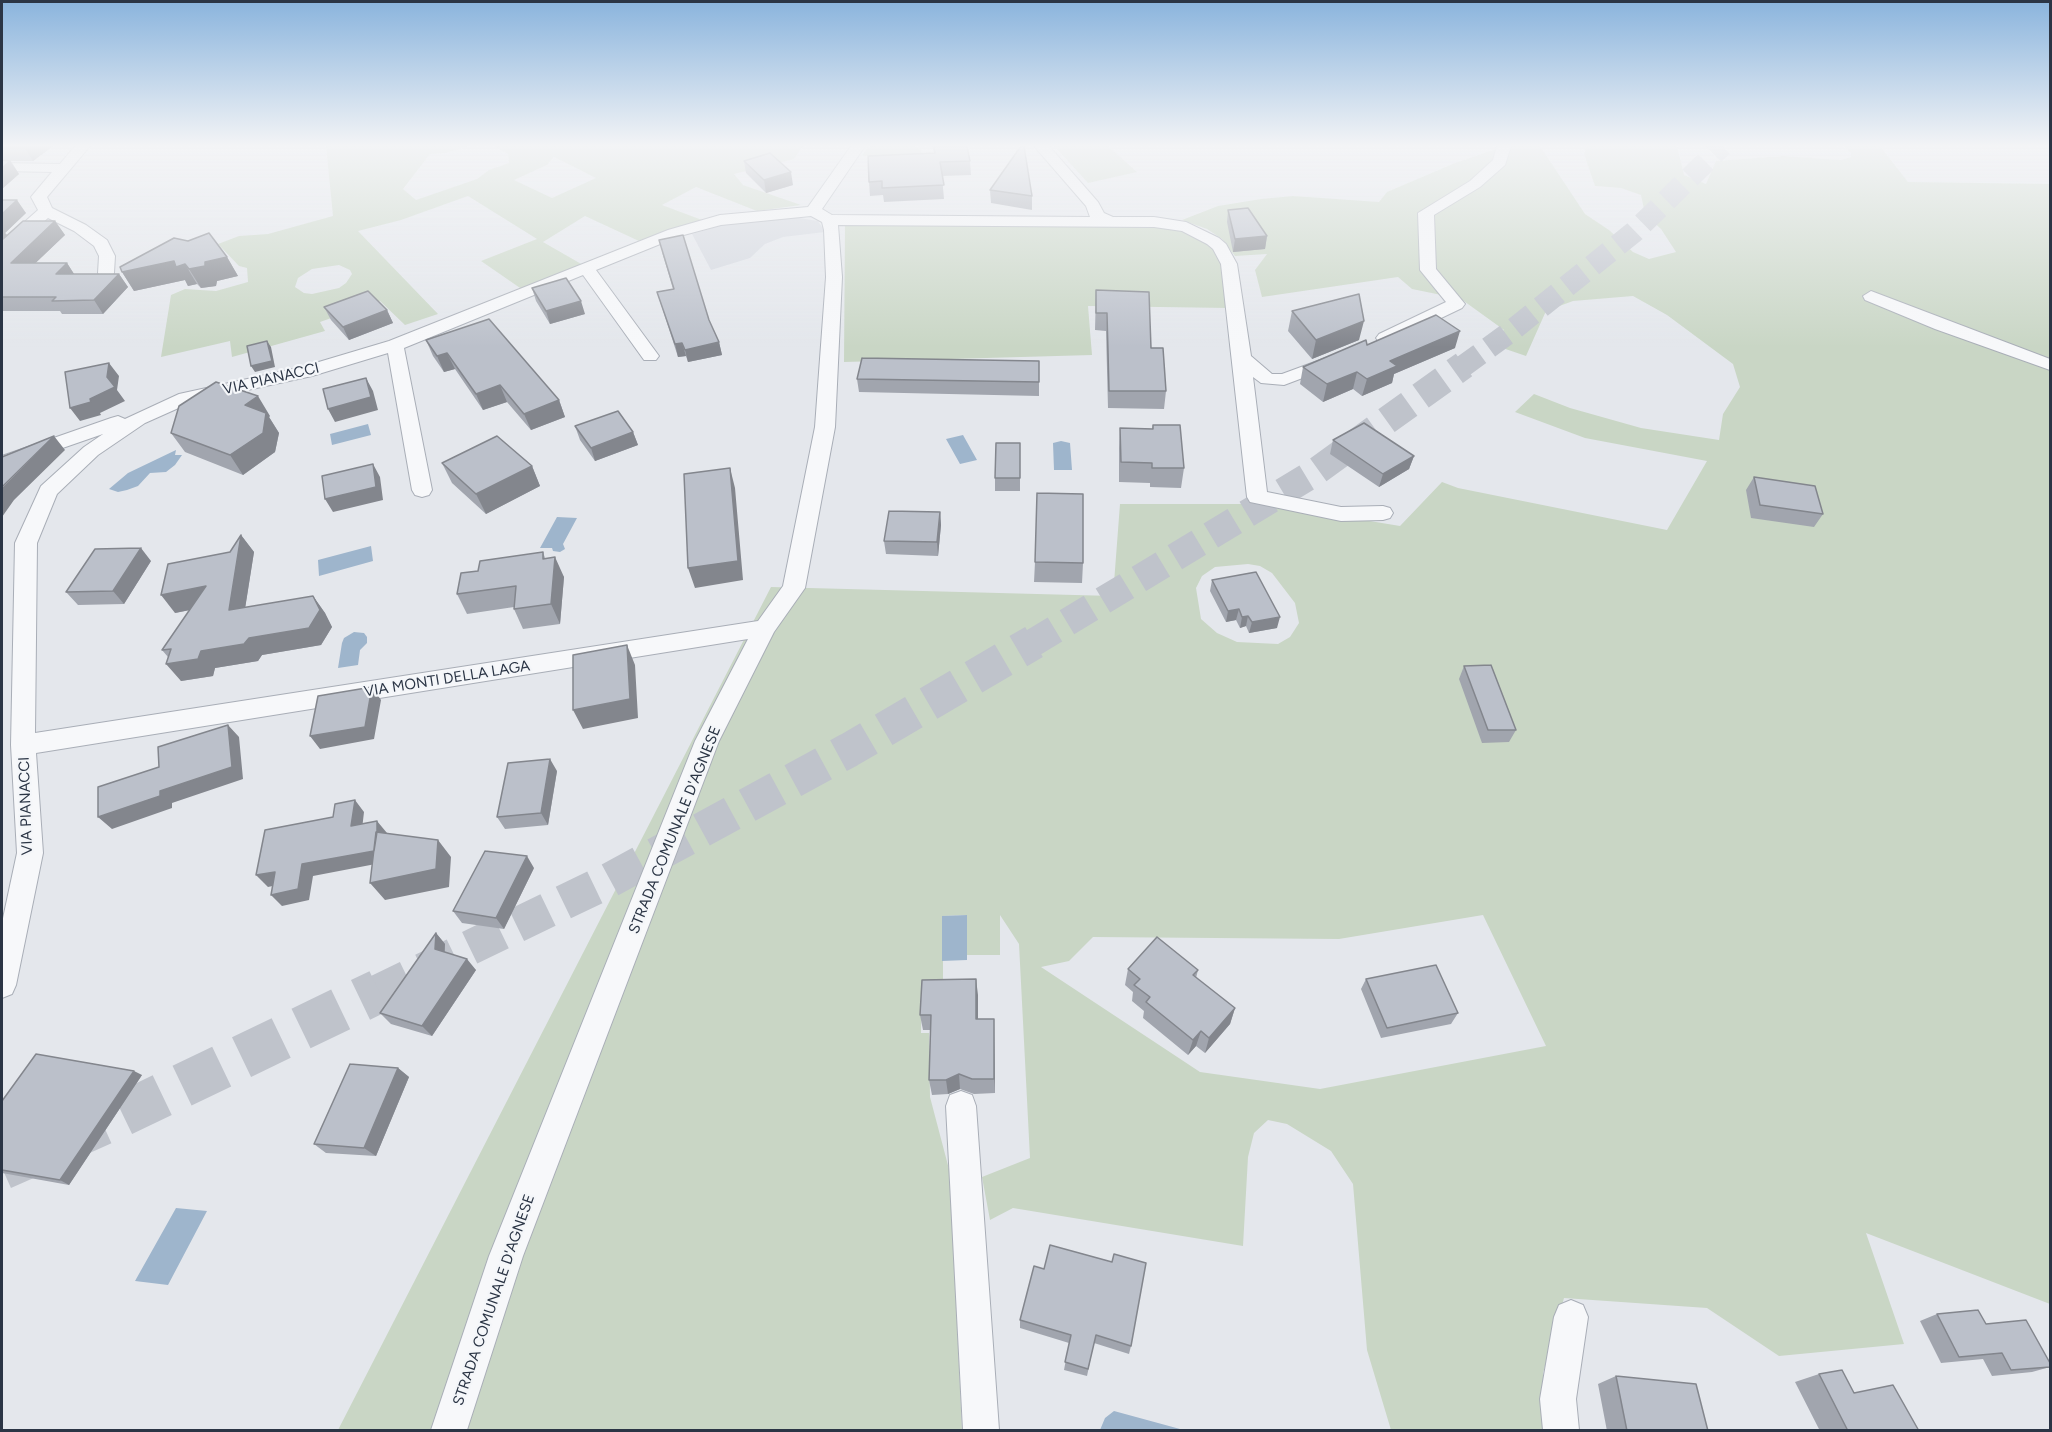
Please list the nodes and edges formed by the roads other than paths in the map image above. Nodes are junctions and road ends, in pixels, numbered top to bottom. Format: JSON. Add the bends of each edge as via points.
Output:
{"nodes":[{"id":1,"x":43,"y":213,"type":"edge"},
{"id":2,"x":51,"y":213,"type":"edge"},
{"id":3,"x":823,"y":213,"type":"edge"},
{"id":4,"x":1096,"y":213,"type":"edge"},
{"id":5,"x":1426,"y":213,"type":"edge"},
{"id":6,"x":821,"y":216,"type":"junction"},
{"id":7,"x":1113,"y":223,"type":"junction"},
{"id":8,"x":2,"y":250,"type":"edge"},
{"id":9,"x":587,"y":269,"type":"junction"},
{"id":10,"x":106,"y":273,"type":"edge"},
{"id":11,"x":1871,"y":296,"type":"dead end"},
{"id":12,"x":1373,"y":344,"type":"edge"},
{"id":13,"x":395,"y":345,"type":"junction"},
{"id":14,"x":1351,"y":353,"type":"edge"},
{"id":15,"x":650,"y":356,"type":"dead end"},
{"id":16,"x":1242,"y":358,"type":"junction"},
{"id":17,"x":2050,"y":365,"type":"edge"},
{"id":18,"x":138,"y":419,"type":"junction"},
{"id":19,"x":2,"y":464,"type":"edge"},
{"id":20,"x":422,"y":490,"type":"dead end"},
{"id":21,"x":1383,"y":513,"type":"dead end"},
{"id":22,"x":765,"y":628,"type":"junction"},
{"id":23,"x":23,"y":745,"type":"junction"},
{"id":24,"x":2,"y":985,"type":"edge"},
{"id":25,"x":961,"y":1106,"type":"dead end"},
{"id":26,"x":1571,"y":1317,"type":"dead end"},
{"id":27,"x":449,"y":1431,"type":"edge"},
{"id":28,"x":981,"y":1431,"type":"edge"},
{"id":29,"x":1561,"y":1431,"type":"edge"}],
"edges":[{"from":1,"to":8,"type":"street"},
{"from":2,"to":10,"type":"street","via":[[101,243],[108,256]]},
{"from":3,"to":6,"type":"street"},
{"from":4,"to":7,"type":"street"},
{"from":5,"to":12,"type":"street","via":[[1428,270],[1456,304]]},
{"from":6,"to":7,"type":"street","name":"VIA PIANACCI"},
{"from":6,"to":9,"type":"street","name":"VIA PIANACCI","via":[[720,220],[674,233]]},
{"from":6,"to":22,"type":"street","name":"STRADA COMUNALE D'AGNESE","via":[[832,230],[834,277],[825,427],[794,588]]},
{"from":7,"to":16,"type":"street","name":"VIA PIANACCI","via":[[1154,222],[1186,227],[1220,247],[1229,264]]},
{"from":9,"to":13,"type":"street","name":"VIA PIANACCI"},
{"from":9,"to":15,"type":"street"},
{"from":11,"to":17,"type":"street"},
{"from":13,"to":18,"type":"street","name":"VIA PIANACCI","via":[[306,372],[186,398]]},
{"from":13,"to":20,"type":"street"},
{"from":14,"to":16,"type":"street","via":[[1284,380],[1267,379]]},
{"from":16,"to":21,"type":"street","name":"VIA PIANACCI","via":[[1257,497],[1341,514]]},
{"from":18,"to":19,"type":"street","via":[[114,423]]},
{"from":18,"to":23,"type":"street","name":"VIA PIANACCI","via":[[91,451],[48,491],[26,543]]},
{"from":22,"to":23,"type":"street","name":"VIA MONTI DELLA LAGA"},
{"from":22,"to":27,"type":"street","name":"STRADA COMUNALE D'AGNESE","via":[[707,741],[506,1256]]},
{"from":23,"to":24,"type":"street","name":"VIA PIANACCI","via":[[30,853]]},
{"from":25,"to":28,"type":"street"},
{"from":26,"to":29,"type":"street","via":[[1558,1399]]}]}
